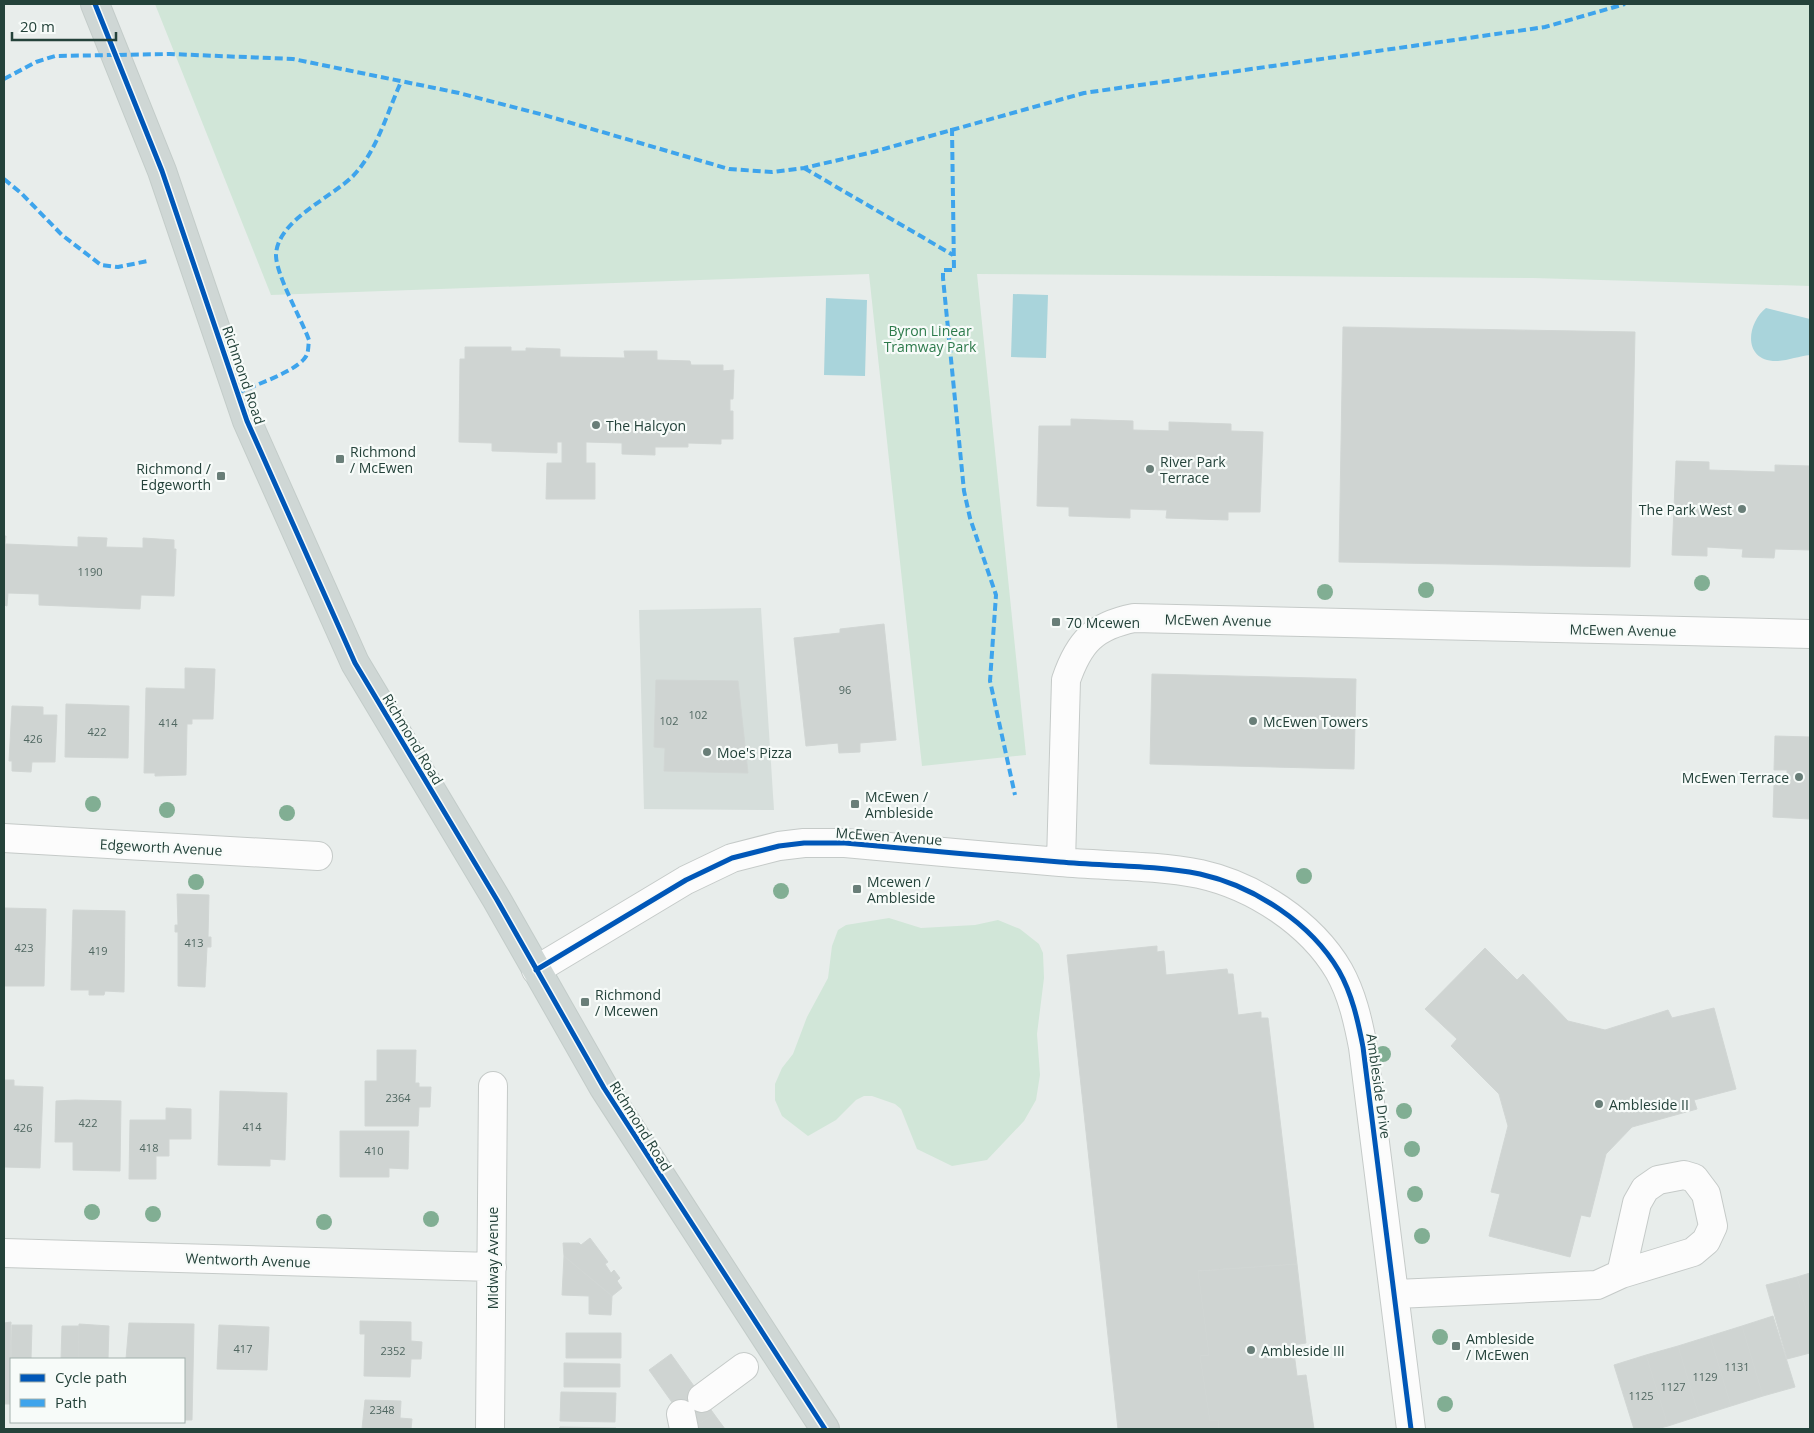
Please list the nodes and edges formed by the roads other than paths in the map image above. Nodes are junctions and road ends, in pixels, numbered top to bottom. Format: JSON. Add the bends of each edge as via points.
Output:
{"nodes":[{"id":1,"x":95,"y":4,"type":"edge"},
{"id":2,"x":1810,"y":634,"type":"edge"},
{"id":3,"x":4,"y":838,"type":"edge"},
{"id":4,"x":318,"y":856,"type":"dead end"},
{"id":5,"x":1061,"y":862,"type":"junction"},
{"id":6,"x":536,"y":970,"type":"junction"},
{"id":7,"x":493,"y":1086,"type":"dead end"},
{"id":8,"x":4,"y":1253,"type":"edge"},
{"id":9,"x":492,"y":1267,"type":"junction"},
{"id":10,"x":1621,"y":1274,"type":"dead end"},
{"id":11,"x":1396,"y":1294,"type":"junction"},
{"id":12,"x":744,"y":1367,"type":"dead end"},
{"id":13,"x":702,"y":1398,"type":"dead end"},
{"id":14,"x":490,"y":1429,"type":"edge"},
{"id":15,"x":825,"y":1429,"type":"edge"},
{"id":16,"x":1411,"y":1429,"type":"edge"}],
"edges":[{"from":1,"to":6,"type":"main road","name":"Richmond Road","via":[[139,112],[206,295],[247,421],[355,663]]},
{"from":2,"to":5,"type":"street","name":"McEwen Avenue","via":[[1134,618],[1116,622],[1098,631],[1082,645],[1066,680]]},
{"from":3,"to":4,"type":"street","name":"Edgeworth Avenue"},
{"from":5,"to":6,"type":"street","name":"McEwen Avenue","via":[[845,844],[779,846],[732,858],[686,880]]},
{"from":5,"to":11,"type":"street","name":"Ambleside Drive","via":[[1172,870],[1228,882],[1281,911],[1320,946],[1339,972],[1358,1023]]},
{"from":6,"to":15,"type":"main road","name":"Richmond Road","via":[[632,1135]]},
{"from":7,"to":9,"type":"street","name":"Midway Avenue"},
{"from":8,"to":9,"type":"street","name":"Wentworth Avenue"},
{"from":9,"to":14,"type":"street","name":"Midway Avenue"},
{"from":10,"to":11,"type":"street","via":[[1597,1285]]},
{"from":11,"to":16,"type":"street","name":"Ambleside Drive"},
{"from":12,"to":13,"type":"street"}]}
